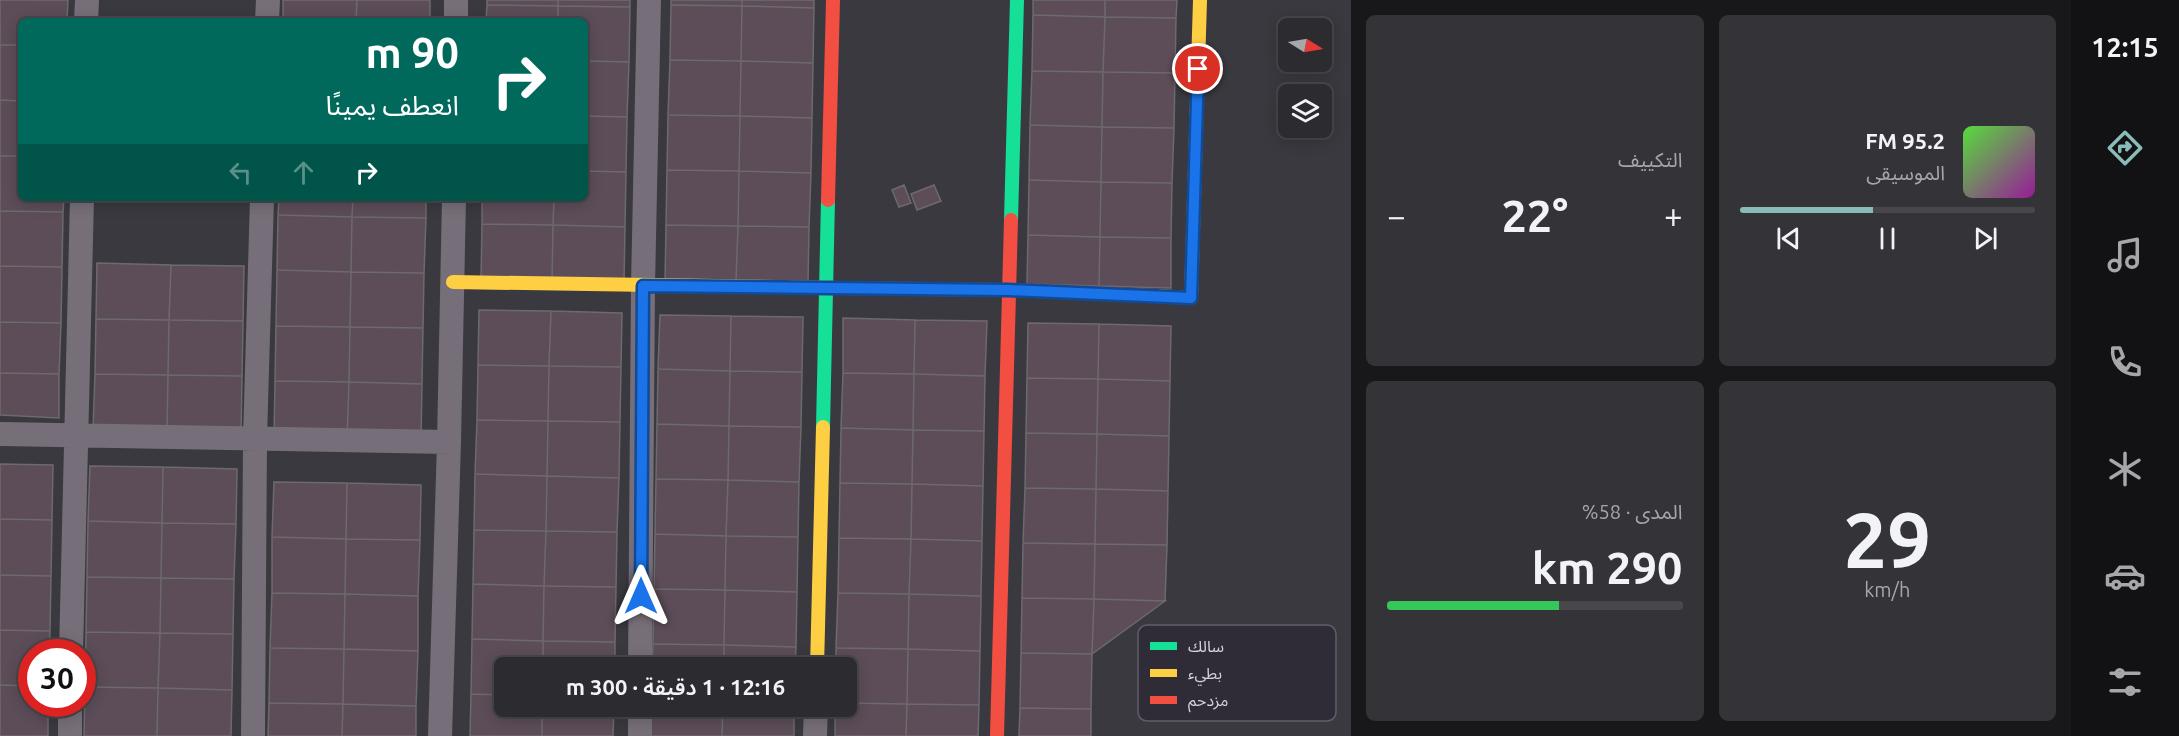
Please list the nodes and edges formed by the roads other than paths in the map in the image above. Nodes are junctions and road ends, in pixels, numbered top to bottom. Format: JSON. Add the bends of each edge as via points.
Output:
{"nodes":[{"id":1,"x":87,"y":0,"type":"edge"},
{"id":2,"x":268,"y":0,"type":"edge"},
{"id":3,"x":456,"y":0,"type":"edge"},
{"id":4,"x":649,"y":0,"type":"edge"},
{"id":5,"x":833,"y":0,"type":"edge"},
{"id":6,"x":1017,"y":0,"type":"edge"},
{"id":7,"x":1200,"y":0,"type":"edge"},
{"id":8,"x":86,"y":18,"type":"edge"},
{"id":9,"x":267,"y":18,"type":"edge"},
{"id":10,"x":456,"y":18,"type":"edge"},
{"id":11,"x":82,"y":201,"type":"edge"},
{"id":12,"x":262,"y":201,"type":"edge"},
{"id":13,"x":454,"y":201,"type":"edge"},
{"id":14,"x":453,"y":282,"type":"junction"},
{"id":15,"x":643,"y":286,"type":"junction"},
{"id":16,"x":825,"y":287,"type":"junction"},
{"id":17,"x":1008,"y":290,"type":"junction"},
{"id":18,"x":0,"y":434,"type":"edge"},
{"id":19,"x":75,"y":435,"type":"junction"},
{"id":20,"x":255,"y":439,"type":"junction"},
{"id":21,"x":449,"y":442,"type":"junction"},
{"id":22,"x":71,"y":639,"type":"edge"},
{"id":23,"x":640,"y":657,"type":"edge"},
{"id":24,"x":817,"y":657,"type":"edge"},
{"id":25,"x":70,"y":717,"type":"edge"},
{"id":26,"x":640,"y":717,"type":"edge"},
{"id":27,"x":816,"y":717,"type":"edge"},
{"id":28,"x":69,"y":736,"type":"edge"},
{"id":29,"x":253,"y":736,"type":"edge"},
{"id":30,"x":440,"y":736,"type":"edge"},
{"id":31,"x":640,"y":736,"type":"edge"},
{"id":32,"x":815,"y":736,"type":"edge"},
{"id":33,"x":997,"y":736,"type":"edge"}],
"edges":[{"from":1,"to":8,"type":"street"},
{"from":2,"to":9,"type":"street"},
{"from":3,"to":10,"type":"street"},
{"from":4,"to":15,"type":"street"},
{"from":5,"to":16,"type":"street"},
{"from":6,"to":17,"type":"street"},
{"from":7,"to":17,"type":"street","via":[[1191,298]]},
{"from":11,"to":19,"type":"street"},
{"from":12,"to":20,"type":"street"},
{"from":13,"to":14,"type":"street"},
{"from":14,"to":15,"type":"street"},
{"from":14,"to":21,"type":"street"},
{"from":15,"to":16,"type":"street"},
{"from":15,"to":23,"type":"street"},
{"from":16,"to":17,"type":"street"},
{"from":16,"to":24,"type":"street"},
{"from":17,"to":33,"type":"street"},
{"from":18,"to":19,"type":"street"},
{"from":19,"to":20,"type":"street"},
{"from":19,"to":22,"type":"street"},
{"from":20,"to":21,"type":"street"},
{"from":20,"to":29,"type":"street"},
{"from":21,"to":30,"type":"street"},
{"from":25,"to":28,"type":"street"},
{"from":26,"to":31,"type":"street"},
{"from":27,"to":32,"type":"street"}]}
